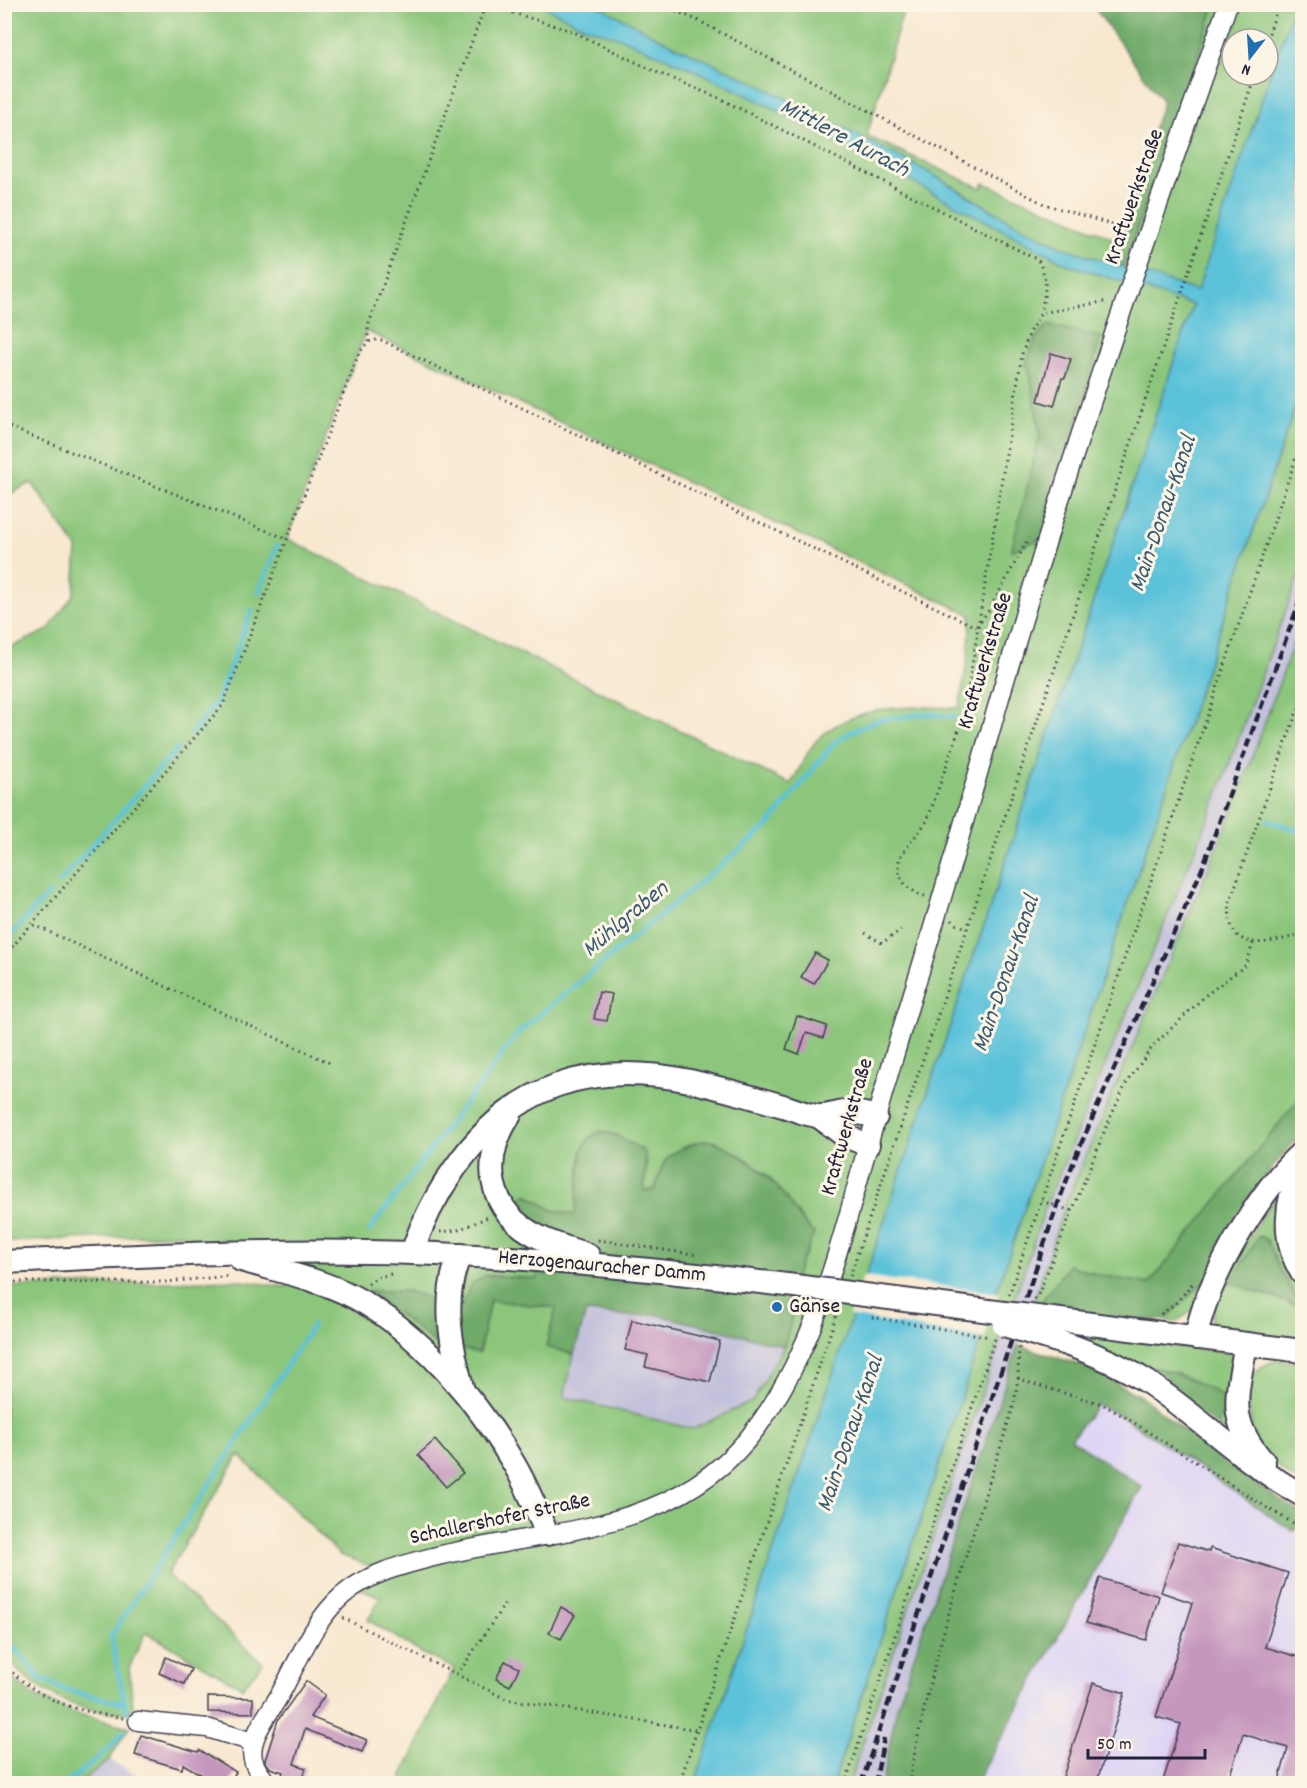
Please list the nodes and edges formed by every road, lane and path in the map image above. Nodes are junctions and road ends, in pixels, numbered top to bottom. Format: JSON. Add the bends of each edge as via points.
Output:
{"nodes":[{"id":1,"x":659,"y":4,"type":"edge"},
{"id":2,"x":1228,"y":4,"type":"edge"},
{"id":3,"x":1279,"y":4,"type":"edge"},
{"id":4,"x":485,"y":5,"type":"edge"},
{"id":5,"x":1271,"y":27,"type":"edge"},
{"id":6,"x":1251,"y":87,"type":"edge"},
{"id":7,"x":1146,"y":235,"type":"junction"},
{"id":8,"x":1110,"y":300,"type":"dead end"},
{"id":9,"x":1041,"y":313,"type":"junction"},
{"id":10,"x":368,"y":342,"type":"junction"},
{"id":11,"x":4,"y":425,"type":"edge"},
{"id":12,"x":1302,"y":440,"type":"edge"},
{"id":13,"x":287,"y":538,"type":"junction"},
{"id":14,"x":1029,"y":538,"type":"dead end"},
{"id":15,"x":976,"y":627,"type":"junction"},
{"id":16,"x":1302,"y":697,"type":"edge"},
{"id":17,"x":918,"y":894,"type":"dead end"},
{"id":18,"x":34,"y":924,"type":"junction"},
{"id":19,"x":900,"y":930,"type":"dead end"},
{"id":20,"x":866,"y":933,"type":"dead end"},
{"id":21,"x":1302,"y":934,"type":"edge"},
{"id":22,"x":1254,"y":943,"type":"junction"},
{"id":23,"x":4,"y":956,"type":"edge"},
{"id":24,"x":332,"y":1064,"type":"dead end"},
{"id":25,"x":516,"y":1106,"type":"junction"},
{"id":26,"x":818,"y":1116,"type":"junction"},
{"id":27,"x":876,"y":1117,"type":"junction"},
{"id":28,"x":868,"y":1145,"type":"junction"},
{"id":29,"x":1302,"y":1152,"type":"edge"},
{"id":30,"x":1302,"y":1166,"type":"edge"},
{"id":31,"x":1041,"y":1201,"type":"junction"},
{"id":32,"x":1072,"y":1211,"type":"junction"},
{"id":33,"x":218,"y":1253,"type":"junction"},
{"id":34,"x":412,"y":1253,"type":"junction"},
{"id":35,"x":460,"y":1255,"type":"junction"},
{"id":36,"x":639,"y":1268,"type":"junction"},
{"id":37,"x":9,"y":1272,"type":"edge"},
{"id":38,"x":398,"y":1272,"type":"dead end"},
{"id":39,"x":1302,"y":1273,"type":"edge"},
{"id":40,"x":1199,"y":1275,"type":"dead end"},
{"id":41,"x":238,"y":1277,"type":"dead end"},
{"id":42,"x":848,"y":1282,"type":"dead end"},
{"id":43,"x":354,"y":1297,"type":"junction"},
{"id":44,"x":1007,"y":1302,"type":"dead end"},
{"id":45,"x":1032,"y":1302,"type":"dead end"},
{"id":46,"x":840,"y":1304,"type":"dead end"},
{"id":47,"x":837,"y":1311,"type":"dead end"},
{"id":48,"x":848,"y":1313,"type":"dead end"},
{"id":49,"x":1157,"y":1315,"type":"dead end"},
{"id":50,"x":870,"y":1316,"type":"dead end"},
{"id":51,"x":1057,"y":1330,"type":"junction"},
{"id":52,"x":808,"y":1336,"type":"joint"},
{"id":53,"x":1019,"y":1338,"type":"dead end"},
{"id":54,"x":1196,"y":1338,"type":"junction"},
{"id":55,"x":1246,"y":1344,"type":"junction"},
{"id":56,"x":1302,"y":1351,"type":"edge"},
{"id":57,"x":1018,"y":1378,"type":"junction"},
{"id":58,"x":462,"y":1387,"type":"junction"},
{"id":59,"x":1295,"y":1491,"type":"edge"},
{"id":60,"x":1302,"y":1528,"type":"edge"},
{"id":61,"x":547,"y":1534,"type":"junction"},
{"id":62,"x":506,"y":1602,"type":"dead end"},
{"id":63,"x":328,"y":1610,"type":"junction"},
{"id":64,"x":4,"y":1664,"type":"edge"},
{"id":65,"x":455,"y":1674,"type":"junction"},
{"id":66,"x":129,"y":1719,"type":"joint"},
{"id":67,"x":698,"y":1730,"type":"junction"},
{"id":68,"x":253,"y":1742,"type":"junction"},
{"id":69,"x":267,"y":1784,"type":"edge"},
{"id":70,"x":679,"y":1784,"type":"edge"},
{"id":71,"x":845,"y":1784,"type":"edge"},
{"id":72,"x":909,"y":1784,"type":"edge"}],
"edges":[{"from":1,"to":7,"type":"path","via":[[697,20],[1044,204]]},
{"from":2,"to":7,"type":"street","name":"Kraftwerkstraße"},
{"from":3,"to":5,"type":"path"},
{"from":4,"to":9,"type":"path","via":[[572,31],[719,98],[1038,261],[1045,274]]},
{"from":4,"to":10,"type":"path","via":[[368,326]]},
{"from":6,"to":42,"type":"path"},
{"from":7,"to":27,"type":"street","name":"Kraftwerkstraße","via":[[1058,505]]},
{"from":8,"to":9,"type":"path"},
{"from":9,"to":15,"type":"path","via":[[1022,354]]},
{"from":10,"to":13,"type":"path","via":[[359,353]]},
{"from":10,"to":15,"type":"path","via":[[380,339]]},
{"from":11,"to":13,"type":"path"},
{"from":12,"to":31,"type":"path"},
{"from":13,"to":18,"type":"path","via":[[223,705]]},
{"from":14,"to":15,"type":"path"},
{"from":15,"to":17,"type":"path","via":[[964,715],[927,820],[899,858],[899,874],[906,886]]},
{"from":16,"to":22,"type":"path","via":[[1230,901],[1232,931]]},
{"from":18,"to":23,"type":"path"},
{"from":18,"to":24,"type":"path"},
{"from":19,"to":20,"type":"path","via":[[882,943]]},
{"from":21,"to":22,"type":"path"},
{"from":22,"to":32,"type":"path","via":[[1246,965],[1206,995],[1153,1046],[1138,1066],[1107,1125]]},
{"from":25,"to":26,"type":"main road","via":[[559,1083],[619,1074],[688,1081]]},
{"from":25,"to":34,"type":"main road","via":[[488,1127],[453,1171],[432,1204]]},
{"from":25,"to":36,"type":"main road","via":[[499,1135],[491,1166],[493,1184],[505,1209],[522,1226],[548,1241]]},
{"from":26,"to":27,"type":"main road","via":[[844,1112]]},
{"from":26,"to":28,"type":"main road","via":[[845,1136]]},
{"from":27,"to":28,"type":"street","name":"Kraftwerkstraße"},
{"from":28,"to":52,"type":"street","name":"Kraftwerkstraße","via":[[833,1270]]},
{"from":29,"to":54,"type":"main road","via":[[1266,1194],[1219,1269]]},
{"from":30,"to":39,"type":"main road","via":[[1291,1192],[1287,1216],[1290,1244]]},
{"from":31,"to":32,"type":"path"},
{"from":31,"to":44,"type":"path"},
{"from":32,"to":45,"type":"path"},
{"from":33,"to":34,"type":"main road","name":"Herzogenauracher Damm"},
{"from":33,"to":37,"type":"main road","name":"Herzogenauracher Damm"},
{"from":33,"to":43,"type":"main road","via":[[316,1281]]},
{"from":34,"to":35,"type":"main road","name":"Herzogenauracher Damm"},
{"from":35,"to":36,"type":"main road","name":"Herzogenauracher Damm"},
{"from":35,"to":58,"type":"main road","via":[[449,1303],[453,1353]]},
{"from":36,"to":51,"type":"main road","name":"Herzogenauracher Damm","bridge":true,"via":[[937,1305]]},
{"from":37,"to":41,"type":"path","via":[[165,1282]]},
{"from":38,"to":43,"type":"path","via":[[376,1278]]},
{"from":40,"to":49,"type":"path","via":[[1175,1304]]},
{"from":43,"to":58,"type":"main road","via":[[404,1331]]},
{"from":46,"to":67,"type":"path"},
{"from":47,"to":48,"type":"path"},
{"from":50,"to":71,"type":"path","bridge":true,"via":[[996,1337]]},
{"from":51,"to":54,"type":"main road","name":"Herzogenauracher Damm"},
{"from":51,"to":59,"type":"main road","via":[[1147,1382],[1243,1457]]},
{"from":52,"to":61,"type":"street","name":"Schallershofer Straße","via":[[774,1404],[754,1432],[717,1470],[693,1488],[640,1513]]},
{"from":53,"to":57,"type":"path"},
{"from":54,"to":55,"type":"main road","name":"Herzogenauracher Damm"},
{"from":55,"to":56,"type":"main road","name":"Herzogenauracher Damm"},
{"from":55,"to":59,"type":"main road","via":[[1237,1396],[1241,1428],[1257,1454]]},
{"from":57,"to":60,"type":"path","via":[[1102,1404]]},
{"from":57,"to":72,"type":"path","via":[[1014,1404],[935,1661]]},
{"from":58,"to":61,"type":"main road","via":[[513,1462]]},
{"from":61,"to":63,"type":"street","name":"Schallershofer Straße","via":[[391,1569],[357,1584]]},
{"from":62,"to":65,"type":"path"},
{"from":63,"to":65,"type":"path"},
{"from":63,"to":68,"type":"street","name":"Schallershofer Straße"},
{"from":64,"to":66,"type":"path","via":[[49,1699],[80,1710]]},
{"from":65,"to":67,"type":"path","via":[[506,1699]]},
{"from":66,"to":68,"type":"street","via":[[207,1728]]},
{"from":67,"to":70,"type":"path"},
{"from":68,"to":69,"type":"street","via":[[254,1764]]}]}
